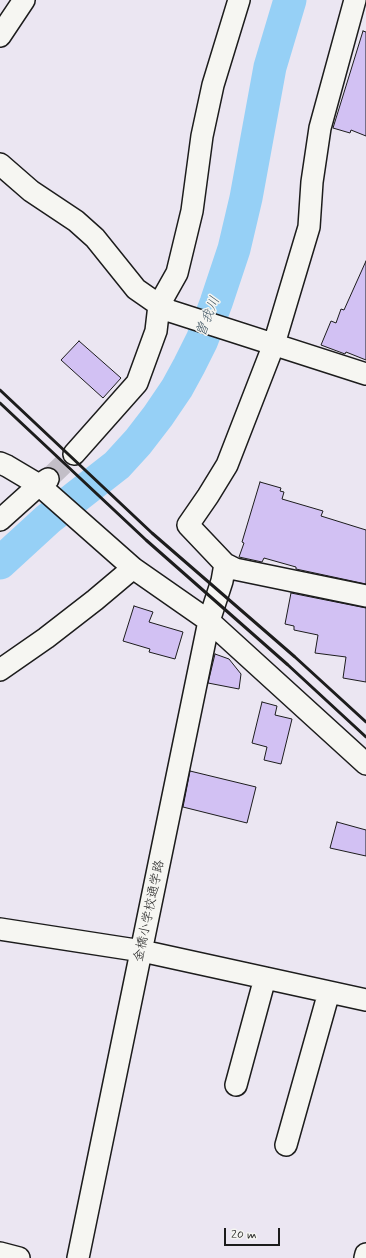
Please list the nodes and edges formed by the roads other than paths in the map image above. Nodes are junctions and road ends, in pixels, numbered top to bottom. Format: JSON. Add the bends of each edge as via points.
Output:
{"nodes":[{"id":1,"x":24,"y":0,"type":"edge"},
{"id":2,"x":239,"y":0,"type":"edge"},
{"id":3,"x":355,"y":0,"type":"edge"},
{"id":4,"x":0,"y":36,"type":"edge"},
{"id":5,"x":0,"y":164,"type":"edge"},
{"id":6,"x":164,"y":308,"type":"junction"},
{"id":7,"x":270,"y":342,"type":"junction"},
{"id":8,"x":366,"y":374,"type":"edge"},
{"id":9,"x":74,"y":454,"type":"tunnel mouth"},
{"id":10,"x":0,"y":463,"type":"edge"},
{"id":11,"x":46,"y":486,"type":"junction"},
{"id":12,"x":0,"y":520,"type":"edge"},
{"id":13,"x":225,"y":564,"type":"junction"},
{"id":14,"x":130,"y":565,"type":"junction"},
{"id":15,"x":366,"y":596,"type":"edge"},
{"id":16,"x":209,"y":621,"type":"junction"},
{"id":17,"x":0,"y":670,"type":"edge"},
{"id":18,"x":366,"y":764,"type":"edge"},
{"id":19,"x":0,"y":929,"type":"edge"},
{"id":20,"x":142,"y":950,"type":"junction"},
{"id":21,"x":265,"y":978,"type":"junction"},
{"id":22,"x":329,"y":992,"type":"junction"},
{"id":23,"x":366,"y":1000,"type":"edge"},
{"id":24,"x":236,"y":1085,"type":"dead end"},
{"id":25,"x":286,"y":1145,"type":"dead end"},
{"id":26,"x":0,"y":1253,"type":"edge"},
{"id":27,"x":366,"y":1254,"type":"edge"},
{"id":28,"x":19,"y":1258,"type":"edge"},
{"id":29,"x":78,"y":1258,"type":"edge"},
{"id":30,"x":365,"y":1258,"type":"edge"}],
"edges":[{"from":1,"to":4,"type":"street"},
{"from":2,"to":6,"type":"street","via":[[213,85],[202,136],[192,211],[177,273]]},
{"from":3,"to":7,"type":"street","via":[[320,128],[309,227]]},
{"from":5,"to":6,"type":"street","via":[[31,192],[76,221],[95,238],[136,289]]},
{"from":6,"to":7,"type":"street"},
{"from":6,"to":9,"type":"street","via":[[137,383]]},
{"from":7,"to":8,"type":"street"},
{"from":7,"to":13,"type":"street","via":[[227,465],[188,525]]},
{"from":10,"to":11,"type":"street"},
{"from":11,"to":12,"type":"street"},
{"from":11,"to":14,"type":"street"},
{"from":13,"to":15,"type":"street","via":[[235,569]]},
{"from":13,"to":16,"type":"street","name":"金橋小学校通学路"},
{"from":14,"to":16,"type":"street"},
{"from":14,"to":17,"type":"street","via":[[95,600]]},
{"from":16,"to":18,"type":"street"},
{"from":16,"to":20,"type":"street","name":"金橋小学校通学路"},
{"from":19,"to":20,"type":"street"},
{"from":20,"to":21,"type":"street"},
{"from":20,"to":29,"type":"street","name":"金橋小学校通学路"},
{"from":21,"to":22,"type":"street"},
{"from":21,"to":24,"type":"street"},
{"from":22,"to":23,"type":"street"},
{"from":22,"to":25,"type":"street"},
{"from":26,"to":28,"type":"street"},
{"from":27,"to":30,"type":"street"}]}
